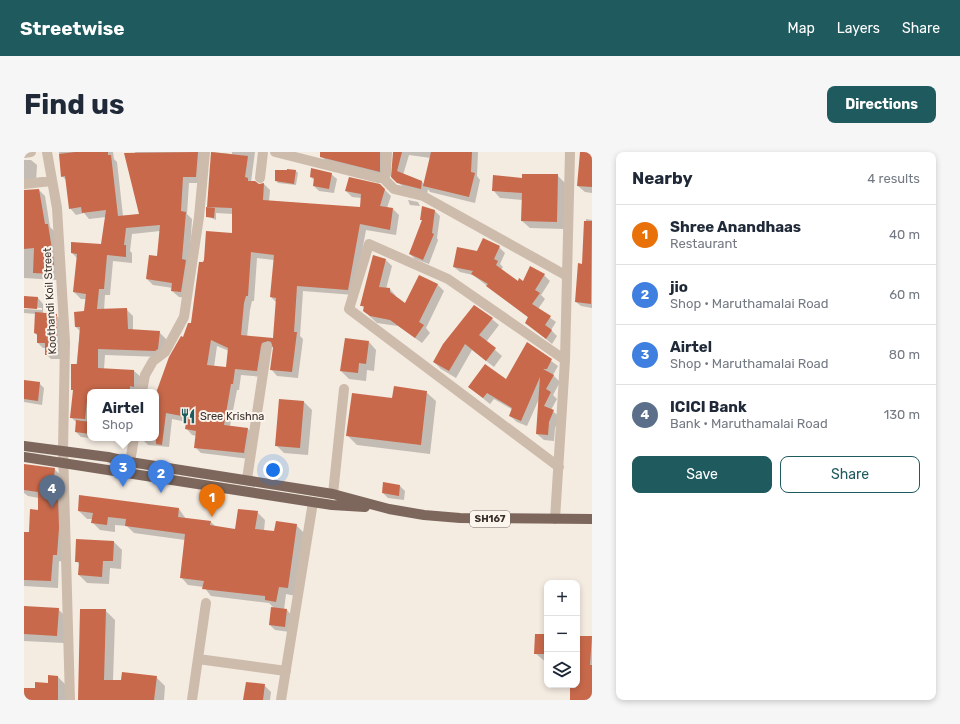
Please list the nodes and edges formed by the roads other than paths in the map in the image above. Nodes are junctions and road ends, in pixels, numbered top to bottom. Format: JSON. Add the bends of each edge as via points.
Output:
{"nodes":[{"id":1,"x":31,"y":152,"type":"edge"},
{"id":2,"x":47,"y":152,"type":"edge"},
{"id":3,"x":204,"y":152,"type":"edge"},
{"id":4,"x":263,"y":152,"type":"edge"},
{"id":5,"x":275,"y":152,"type":"edge"},
{"id":6,"x":387,"y":152,"type":"edge"},
{"id":7,"x":570,"y":152,"type":"edge"},
{"id":8,"x":24,"y":153,"type":"edge"},
{"id":9,"x":315,"y":157,"type":"edge"},
{"id":10,"x":260,"y":178,"type":"dead end"},
{"id":11,"x":383,"y":178,"type":"junction"},
{"id":12,"x":52,"y":181,"type":"junction"},
{"id":13,"x":24,"y":184,"type":"edge"},
{"id":14,"x":567,"y":276,"type":"junction"},
{"id":15,"x":267,"y":347,"type":"dead end"},
{"id":16,"x":565,"y":360,"type":"junction"},
{"id":17,"x":143,"y":389,"type":"edge"},
{"id":18,"x":344,"y":389,"type":"dead end"},
{"id":19,"x":134,"y":441,"type":"edge"},
{"id":20,"x":24,"y":446,"type":"edge"},
{"id":21,"x":63,"y":450,"type":"junction"},
{"id":22,"x":24,"y":457,"type":"edge"},
{"id":23,"x":64,"y":462,"type":"junction"},
{"id":24,"x":130,"y":462,"type":"junction"},
{"id":25,"x":559,"y":467,"type":"junction"},
{"id":26,"x":247,"y":479,"type":"junction"},
{"id":27,"x":333,"y":494,"type":"junction"},
{"id":28,"x":313,"y":502,"type":"junction"},
{"id":29,"x":389,"y":509,"type":"junction"},
{"id":30,"x":555,"y":519,"type":"junction"},
{"id":31,"x":592,"y":519,"type":"edge"},
{"id":32,"x":206,"y":603,"type":"dead end"},
{"id":33,"x":198,"y":659,"type":"junction"},
{"id":34,"x":286,"y":671,"type":"junction"},
{"id":35,"x":70,"y":700,"type":"edge"},
{"id":36,"x":192,"y":700,"type":"edge"},
{"id":37,"x":281,"y":700,"type":"edge"}],
"edges":[{"from":1,"to":8,"type":"street"},
{"from":2,"to":12,"type":"street","name":"Koothandi Koil Street"},
{"from":3,"to":17,"type":"street","via":[[199,218],[184,317],[165,352],[153,361],[145,375]]},
{"from":4,"to":10,"type":"street"},
{"from":5,"to":9,"type":"street"},
{"from":6,"to":11,"type":"street","via":[[386,174]]},
{"from":7,"to":14,"type":"street"},
{"from":9,"to":11,"type":"street"},
{"from":11,"to":14,"type":"street","via":[[394,189],[423,196]]},
{"from":12,"to":13,"type":"street"},
{"from":12,"to":21,"type":"street","name":"Koothandi Koil Street","via":[[65,342]]},
{"from":14,"to":16,"type":"street"},
{"from":15,"to":26,"type":"street"},
{"from":16,"to":25,"type":"street"},
{"from":16,"to":25,"type":"street","via":[[448,279],[369,244],[349,309]]},
{"from":18,"to":27,"type":"street"},
{"from":19,"to":24,"type":"street"},
{"from":20,"to":21,"type":"main road","number":"SH167"},
{"from":21,"to":23,"type":"street","name":"Koothandi Koil Street"},
{"from":21,"to":24,"type":"main road","number":"SH167"},
{"from":22,"to":23,"type":"main road","number":"SH167"},
{"from":23,"to":28,"type":"main road","number":"SH167"},
{"from":23,"to":35,"type":"street","name":"Koothandi Koil Street"},
{"from":24,"to":26,"type":"main road","number":"SH167"},
{"from":25,"to":30,"type":"street"},
{"from":26,"to":27,"type":"main road","number":"SH167"},
{"from":27,"to":29,"type":"main road","number":"SH167"},
{"from":28,"to":29,"type":"main road","number":"SH167"},
{"from":28,"to":34,"type":"street"},
{"from":29,"to":30,"type":"main road","number":"SH167","via":[[460,518]]},
{"from":30,"to":31,"type":"main road","number":"SH167"},
{"from":32,"to":33,"type":"street"},
{"from":33,"to":34,"type":"street"},
{"from":33,"to":36,"type":"street"},
{"from":34,"to":37,"type":"street"}]}
